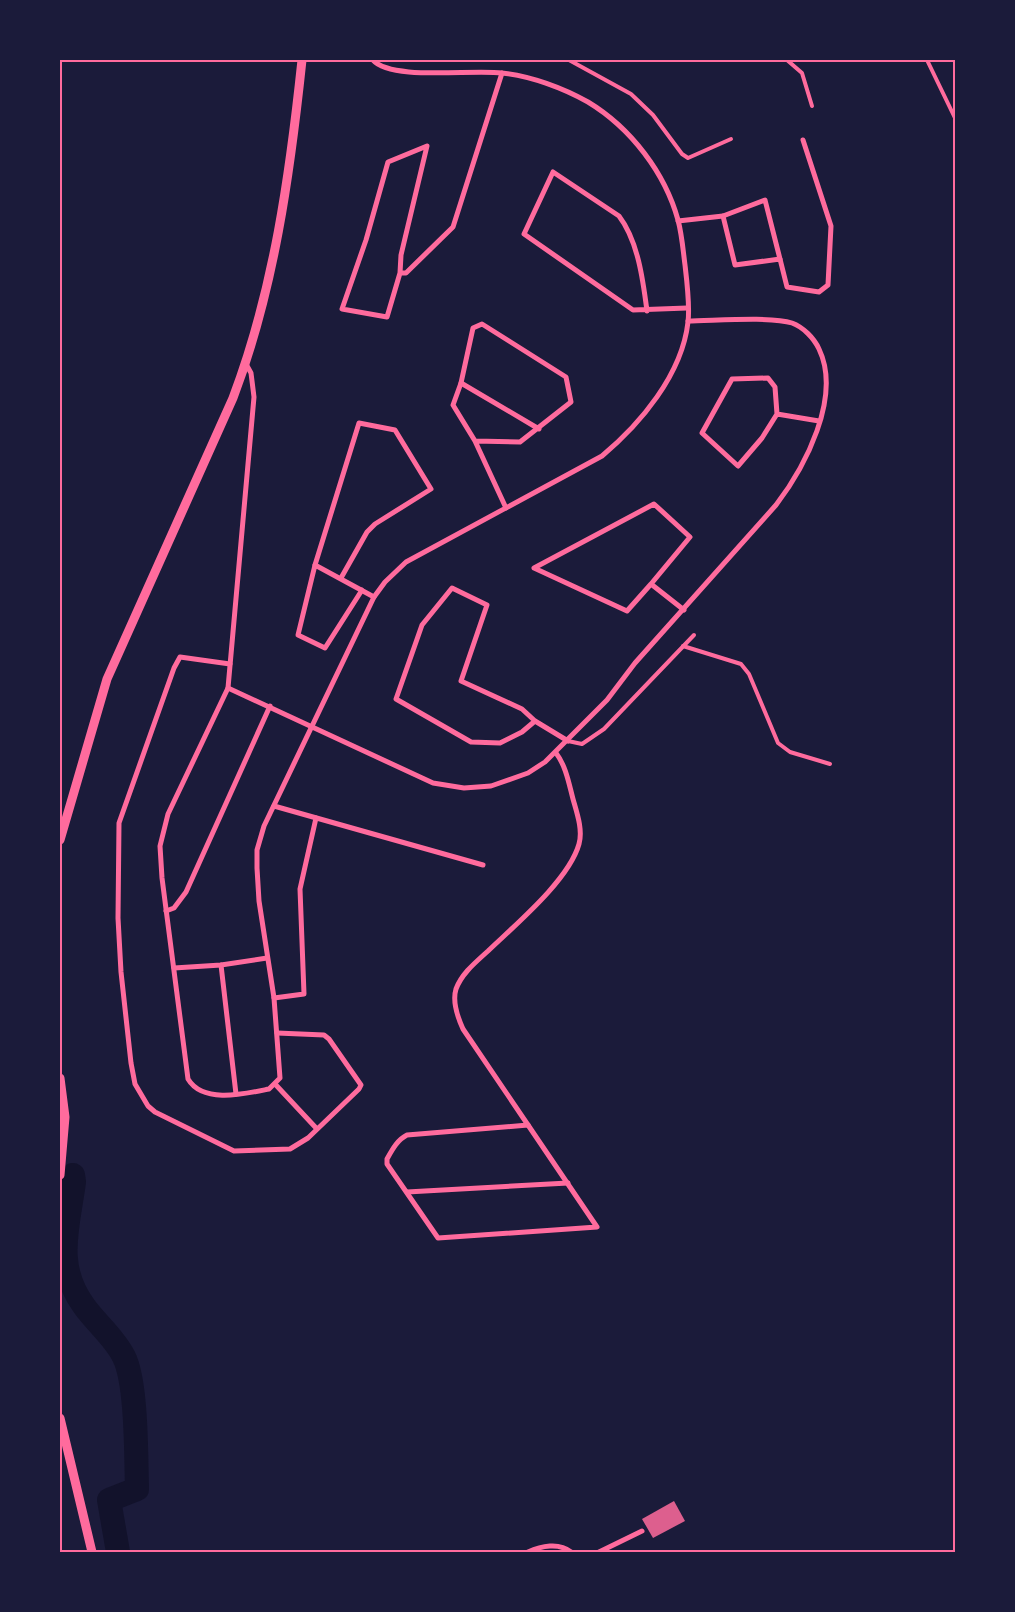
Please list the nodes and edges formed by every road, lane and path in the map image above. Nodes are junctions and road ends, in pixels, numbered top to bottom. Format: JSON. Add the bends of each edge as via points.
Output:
{"nodes":[{"id":1,"x":302,"y":60,"type":"edge"},
{"id":2,"x":373,"y":60,"type":"edge"},
{"id":3,"x":569,"y":60,"type":"edge"},
{"id":4,"x":787,"y":60,"type":"edge"},
{"id":5,"x":927,"y":60,"type":"edge"},
{"id":6,"x":502,"y":73,"type":"junction"},
{"id":7,"x":812,"y":106,"type":"dead end"},
{"id":8,"x":955,"y":118,"type":"edge"},
{"id":9,"x":731,"y":139,"type":"dead end"},
{"id":10,"x":803,"y":140,"type":"dead end"},
{"id":11,"x":723,"y":216,"type":"junction"},
{"id":12,"x":678,"y":221,"type":"junction"},
{"id":13,"x":780,"y":259,"type":"junction"},
{"id":14,"x":400,"y":273,"type":"junction"},
{"id":15,"x":687,"y":308,"type":"junction"},
{"id":16,"x":647,"y":311,"type":"junction"},
{"id":17,"x":688,"y":321,"type":"junction"},
{"id":18,"x":246,"y":364,"type":"junction"},
{"id":19,"x":461,"y":383,"type":"junction"},
{"id":20,"x":777,"y":414,"type":"junction"},
{"id":21,"x":819,"y":421,"type":"junction"},
{"id":22,"x":539,"y":429,"type":"junction"},
{"id":23,"x":475,"y":440,"type":"junction"},
{"id":24,"x":506,"y":508,"type":"junction"},
{"id":25,"x":315,"y":565,"type":"junction"},
{"id":26,"x":341,"y":578,"type":"junction"},
{"id":27,"x":651,"y":584,"type":"junction"},
{"id":28,"x":362,"y":590,"type":"junction"},
{"id":29,"x":374,"y":597,"type":"junction"},
{"id":30,"x":684,"y":610,"type":"junction"},
{"id":31,"x":694,"y":635,"type":"dead end"},
{"id":32,"x":683,"y":646,"type":"junction"},
{"id":33,"x":230,"y":664,"type":"junction"},
{"id":34,"x":228,"y":688,"type":"junction"},
{"id":35,"x":270,"y":706,"type":"junction"},
{"id":36,"x":535,"y":721,"type":"junction"},
{"id":37,"x":313,"y":728,"type":"junction"},
{"id":38,"x":568,"y":741,"type":"junction"},
{"id":39,"x":556,"y":753,"type":"junction"},
{"id":40,"x":830,"y":764,"type":"dead end"},
{"id":41,"x":274,"y":806,"type":"junction"},
{"id":42,"x":316,"y":818,"type":"junction"},
{"id":43,"x":62,"y":820,"type":"edge"},
{"id":44,"x":60,"y":840,"type":"edge"},
{"id":45,"x":483,"y":865,"type":"dead end"},
{"id":46,"x":166,"y":912,"type":"junction"},
{"id":47,"x":267,"y":958,"type":"junction"},
{"id":48,"x":221,"y":965,"type":"junction"},
{"id":49,"x":174,"y":968,"type":"junction"},
{"id":50,"x":274,"y":998,"type":"junction"},
{"id":51,"x":277,"y":1033,"type":"junction"},
{"id":52,"x":60,"y":1078,"type":"edge"},
{"id":53,"x":275,"y":1084,"type":"junction"},
{"id":54,"x":236,"y":1094,"type":"junction"},
{"id":55,"x":528,"y":1125,"type":"junction"},
{"id":56,"x":317,"y":1129,"type":"junction"},
{"id":57,"x":61,"y":1156,"type":"edge"},
{"id":58,"x":60,"y":1175,"type":"edge"},
{"id":59,"x":568,"y":1183,"type":"junction"},
{"id":60,"x":407,"y":1192,"type":"junction"},
{"id":61,"x":60,"y":1418,"type":"edge"},
{"id":62,"x":642,"y":1531,"type":"dead end"},
{"id":63,"x":92,"y":1552,"type":"edge"},
{"id":64,"x":528,"y":1552,"type":"edge"},
{"id":65,"x":571,"y":1552,"type":"edge"},
{"id":66,"x":599,"y":1552,"type":"edge"}],
"edges":[{"from":1,"to":18,"type":"street","via":[[282,214]]},
{"from":2,"to":6,"type":"street","via":[[383,68],[398,72]]},
{"from":3,"to":9,"type":"lane","via":[[631,94],[688,158]]},
{"from":4,"to":7,"type":"lane","via":[[802,73]]},
{"from":5,"to":8,"type":"lane"},
{"from":6,"to":12,"type":"street","via":[[528,78],[569,93],[608,116],[661,178]]},
{"from":6,"to":14,"type":"street","via":[[453,227],[406,272]]},
{"from":10,"to":13,"type":"street","via":[[831,226],[828,285],[819,292],[787,287]]},
{"from":11,"to":12,"type":"street"},
{"from":11,"to":13,"type":"street","via":[[734,266]]},
{"from":11,"to":13,"type":"street","via":[[765,200]]},
{"from":12,"to":15,"type":"street"},
{"from":14,"to":14,"type":"street","via":[[387,318],[342,310],[388,162],[427,146],[401,255]]},
{"from":15,"to":16,"type":"street"},
{"from":15,"to":17,"type":"street"},
{"from":16,"to":16,"type":"street","via":[[633,310],[524,234],[553,172],[619,216],[626,226],[642,278]]},
{"from":17,"to":21,"type":"street","via":[[776,321],[792,323],[804,330],[815,341],[824,363],[826,389]]},
{"from":17,"to":24,"type":"street","via":[[674,364],[658,397],[623,438],[602,456]]},
{"from":18,"to":33,"type":"street","via":[[251,372],[254,397]]},
{"from":18,"to":43,"type":"street","via":[[234,398],[107,679]]},
{"from":19,"to":22,"type":"street"},
{"from":19,"to":22,"type":"street","via":[[473,328],[482,324],[566,377],[571,402]]},
{"from":19,"to":23,"type":"street","via":[[453,405]]},
{"from":20,"to":20,"type":"street","via":[[738,466],[702,433],[732,379],[768,378],[775,388]]},
{"from":20,"to":21,"type":"street"},
{"from":21,"to":30,"type":"street","via":[[814,439],[791,485]]},
{"from":22,"to":23,"type":"street","via":[[520,442]]},
{"from":23,"to":24,"type":"street"},
{"from":24,"to":29,"type":"street","via":[[406,562]]},
{"from":25,"to":26,"type":"street"},
{"from":25,"to":26,"type":"street","via":[[359,423],[395,430],[432,489],[375,524],[367,532]]},
{"from":25,"to":28,"type":"street","via":[[298,635],[325,648]]},
{"from":26,"to":28,"type":"street"},
{"from":27,"to":27,"type":"street","via":[[627,611],[534,568],[654,504],[690,537]]},
{"from":27,"to":30,"type":"street"},
{"from":28,"to":29,"type":"street"},
{"from":29,"to":37,"type":"street"},
{"from":30,"to":38,"type":"street"},
{"from":31,"to":32,"type":"lane"},
{"from":32,"to":38,"type":"lane","via":[[604,729],[582,744]]},
{"from":32,"to":40,"type":"lane","via":[[740,664],[749,674],[778,743],[790,752]]},
{"from":33,"to":34,"type":"street"},
{"from":33,"to":56,"type":"street","via":[[180,658],[119,823],[121,972],[133,1075],[142,1096],[155,1112],[234,1151],[290,1150]]},
{"from":34,"to":35,"type":"street"},
{"from":34,"to":46,"type":"street","via":[[163,830],[160,859]]},
{"from":35,"to":37,"type":"street"},
{"from":35,"to":46,"type":"street","via":[[186,892],[174,908]]},
{"from":36,"to":36,"type":"street","via":[[522,709],[461,681],[486,605],[452,588],[422,625],[396,699],[471,742],[500,743]]},
{"from":36,"to":38,"type":"street"},
{"from":37,"to":39,"type":"street","via":[[433,783],[464,788],[511,781],[528,774]]},
{"from":37,"to":41,"type":"street"},
{"from":38,"to":39,"type":"street"},
{"from":39,"to":55,"type":"street","via":[[564,766],[580,825],[575,855],[570,867],[467,972],[456,990],[455,1000],[463,1029]]},
{"from":41,"to":42,"type":"street"},
{"from":41,"to":47,"type":"street","via":[[259,837],[257,850],[259,901]]},
{"from":42,"to":45,"type":"street"},
{"from":42,"to":50,"type":"street","via":[[300,889],[304,994]]},
{"from":43,"to":44,"type":"street"},
{"from":46,"to":49,"type":"street"},
{"from":47,"to":48,"type":"street"},
{"from":47,"to":50,"type":"street"},
{"from":48,"to":49,"type":"street"},
{"from":48,"to":54,"type":"street"},
{"from":49,"to":54,"type":"street","via":[[188,1079],[192,1087],[208,1095]]},
{"from":50,"to":51,"type":"street"},
{"from":51,"to":53,"type":"street","via":[[280,1078]]},
{"from":51,"to":56,"type":"street","via":[[324,1035],[359,1079],[359,1089]]},
{"from":52,"to":57,"type":"street","via":[[65,1117]]},
{"from":53,"to":54,"type":"street","via":[[269,1090]]},
{"from":53,"to":56,"type":"street"},
{"from":55,"to":59,"type":"street"},
{"from":55,"to":60,"type":"street","via":[[401,1138],[386,1159]]},
{"from":57,"to":58,"type":"street"},
{"from":59,"to":60,"type":"street"},
{"from":59,"to":60,"type":"street","via":[[597,1226],[438,1238]]},
{"from":61,"to":63,"type":"street"},
{"from":62,"to":66,"type":"street"},
{"from":64,"to":65,"type":"street","via":[[550,1546]]}]}
